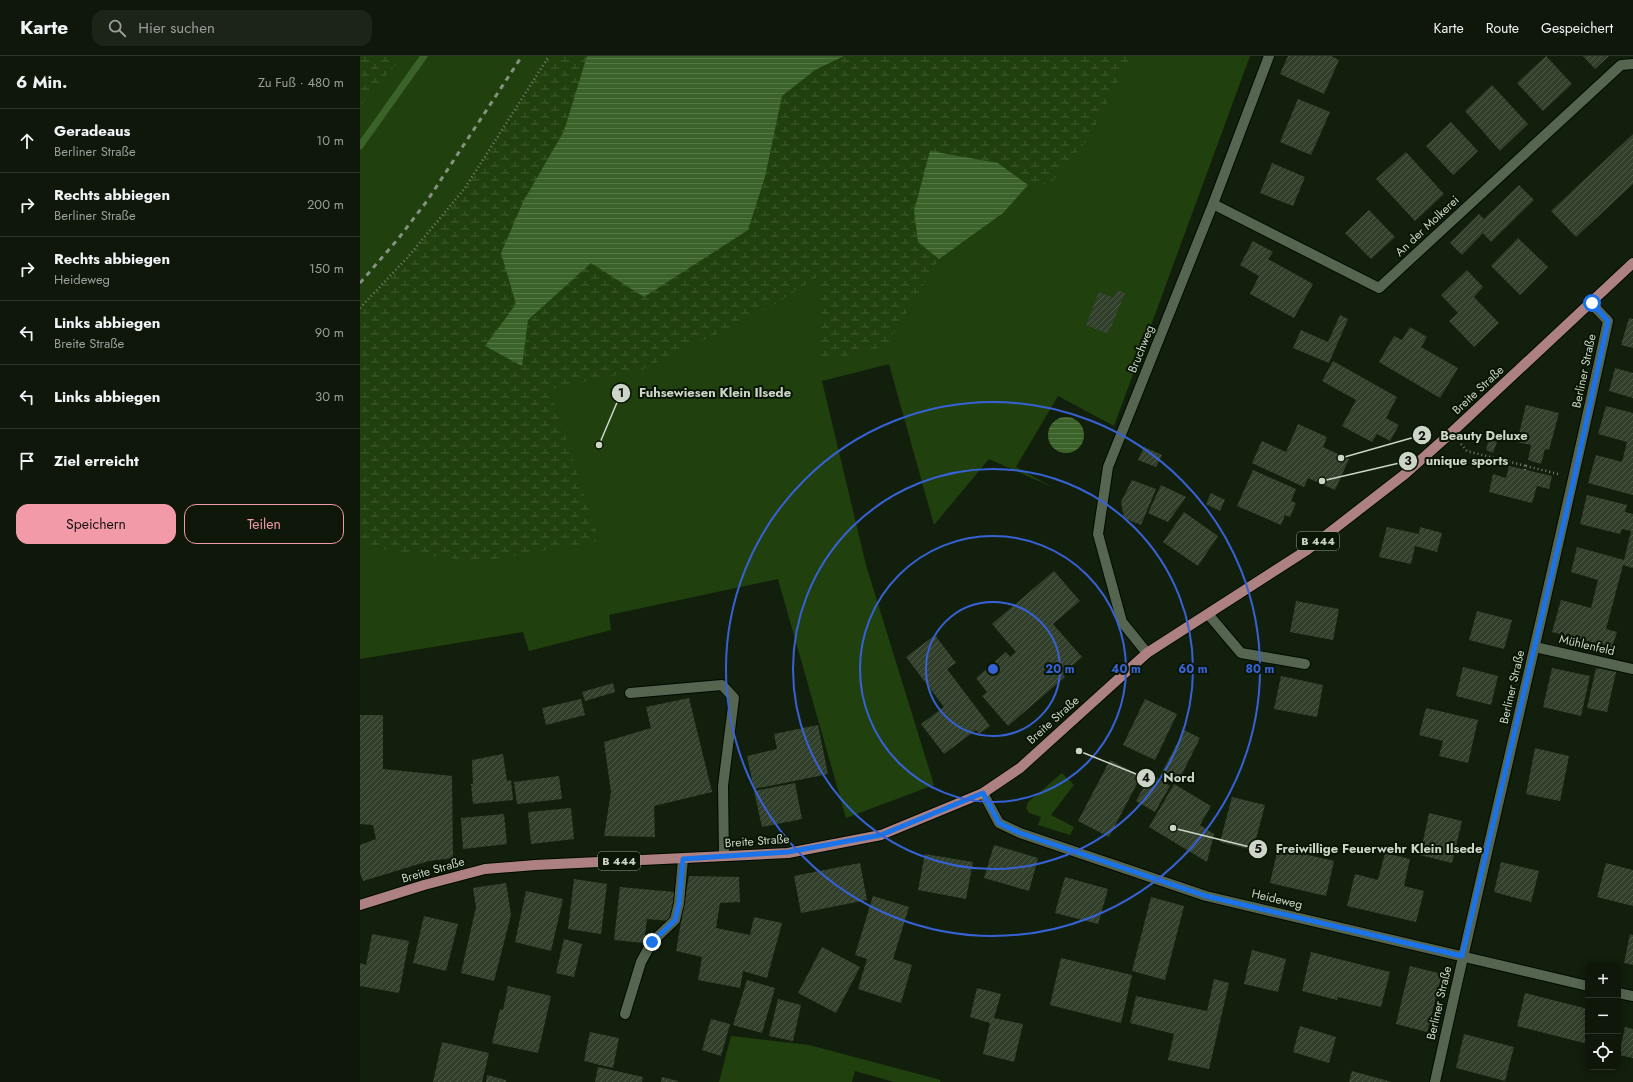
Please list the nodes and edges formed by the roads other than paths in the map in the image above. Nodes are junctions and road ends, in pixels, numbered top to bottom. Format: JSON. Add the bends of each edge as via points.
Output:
{"nodes":[{"id":1,"x":1269,"y":56,"type":"edge"},
{"id":2,"x":1633,"y":64,"type":"edge"},
{"id":3,"x":1212,"y":204,"type":"junction"},
{"id":4,"x":1633,"y":263,"type":"edge"},
{"id":5,"x":1592,"y":303,"type":"junction"},
{"id":6,"x":1208,"y":614,"type":"junction"},
{"id":7,"x":1535,"y":647,"type":"junction"},
{"id":8,"x":1146,"y":653,"type":"junction"},
{"id":9,"x":1305,"y":664,"type":"dead end"},
{"id":10,"x":1633,"y":669,"type":"edge"},
{"id":11,"x":630,"y":693,"type":"dead end"},
{"id":12,"x":983,"y":793,"type":"junction"},
{"id":13,"x":724,"y":856,"type":"junction"},
{"id":14,"x":683,"y":859,"type":"junction"},
{"id":15,"x":360,"y":905,"type":"edge"},
{"id":16,"x":1462,"y":956,"type":"junction"},
{"id":17,"x":1585,"y":985,"type":"edge"},
{"id":18,"x":1621,"y":994,"type":"edge"},
{"id":19,"x":1633,"y":996,"type":"edge"},
{"id":20,"x":625,"y":1014,"type":"dead end"},
{"id":21,"x":1435,"y":1082,"type":"edge"}],
"edges":[{"from":1,"to":3,"type":"street","name":"Bruchweg"},
{"from":2,"to":3,"type":"street","name":"An der Molkerei","via":[[1621,65],[1380,288]]},
{"from":3,"to":8,"type":"street","name":"Bruchweg","via":[[1108,467],[1098,534],[1122,622]]},
{"from":4,"to":5,"type":"main road","name":"Breite Straße","number":"B 444"},
{"from":5,"to":6,"type":"main road","name":"Breite Straße","number":"B 444","via":[[1405,474],[1307,550]]},
{"from":5,"to":7,"type":"street","name":"Berliner Straße","via":[[1608,321]]},
{"from":6,"to":8,"type":"main road","name":"Breite Straße","number":"B 444"},
{"from":6,"to":9,"type":"street","via":[[1241,653]]},
{"from":7,"to":10,"type":"street","name":"Mühlenfeld"},
{"from":7,"to":16,"type":"street","name":"Berliner Straße"},
{"from":8,"to":12,"type":"main road","name":"Breite Straße","number":"B 444","via":[[1020,768]]},
{"from":11,"to":13,"type":"street","via":[[722,685],[734,698],[723,786]]},
{"from":12,"to":13,"type":"main road","name":"Breite Straße","number":"B 444","via":[[881,835],[788,852]]},
{"from":12,"to":16,"type":"street","name":"Heideweg","via":[[999,823],[1020,833],[1206,896]]},
{"from":13,"to":14,"type":"main road","name":"Breite Straße","number":"B 444"},
{"from":14,"to":15,"type":"main road","name":"Breite Straße","number":"B 444","via":[[485,869]]},
{"from":14,"to":20,"type":"street","via":[[675,920],[652,942],[642,962]]},
{"from":16,"to":17,"type":"street","name":"Heideweg"},
{"from":16,"to":21,"type":"street","name":"Berliner Straße"},
{"from":18,"to":19,"type":"street"}]}
